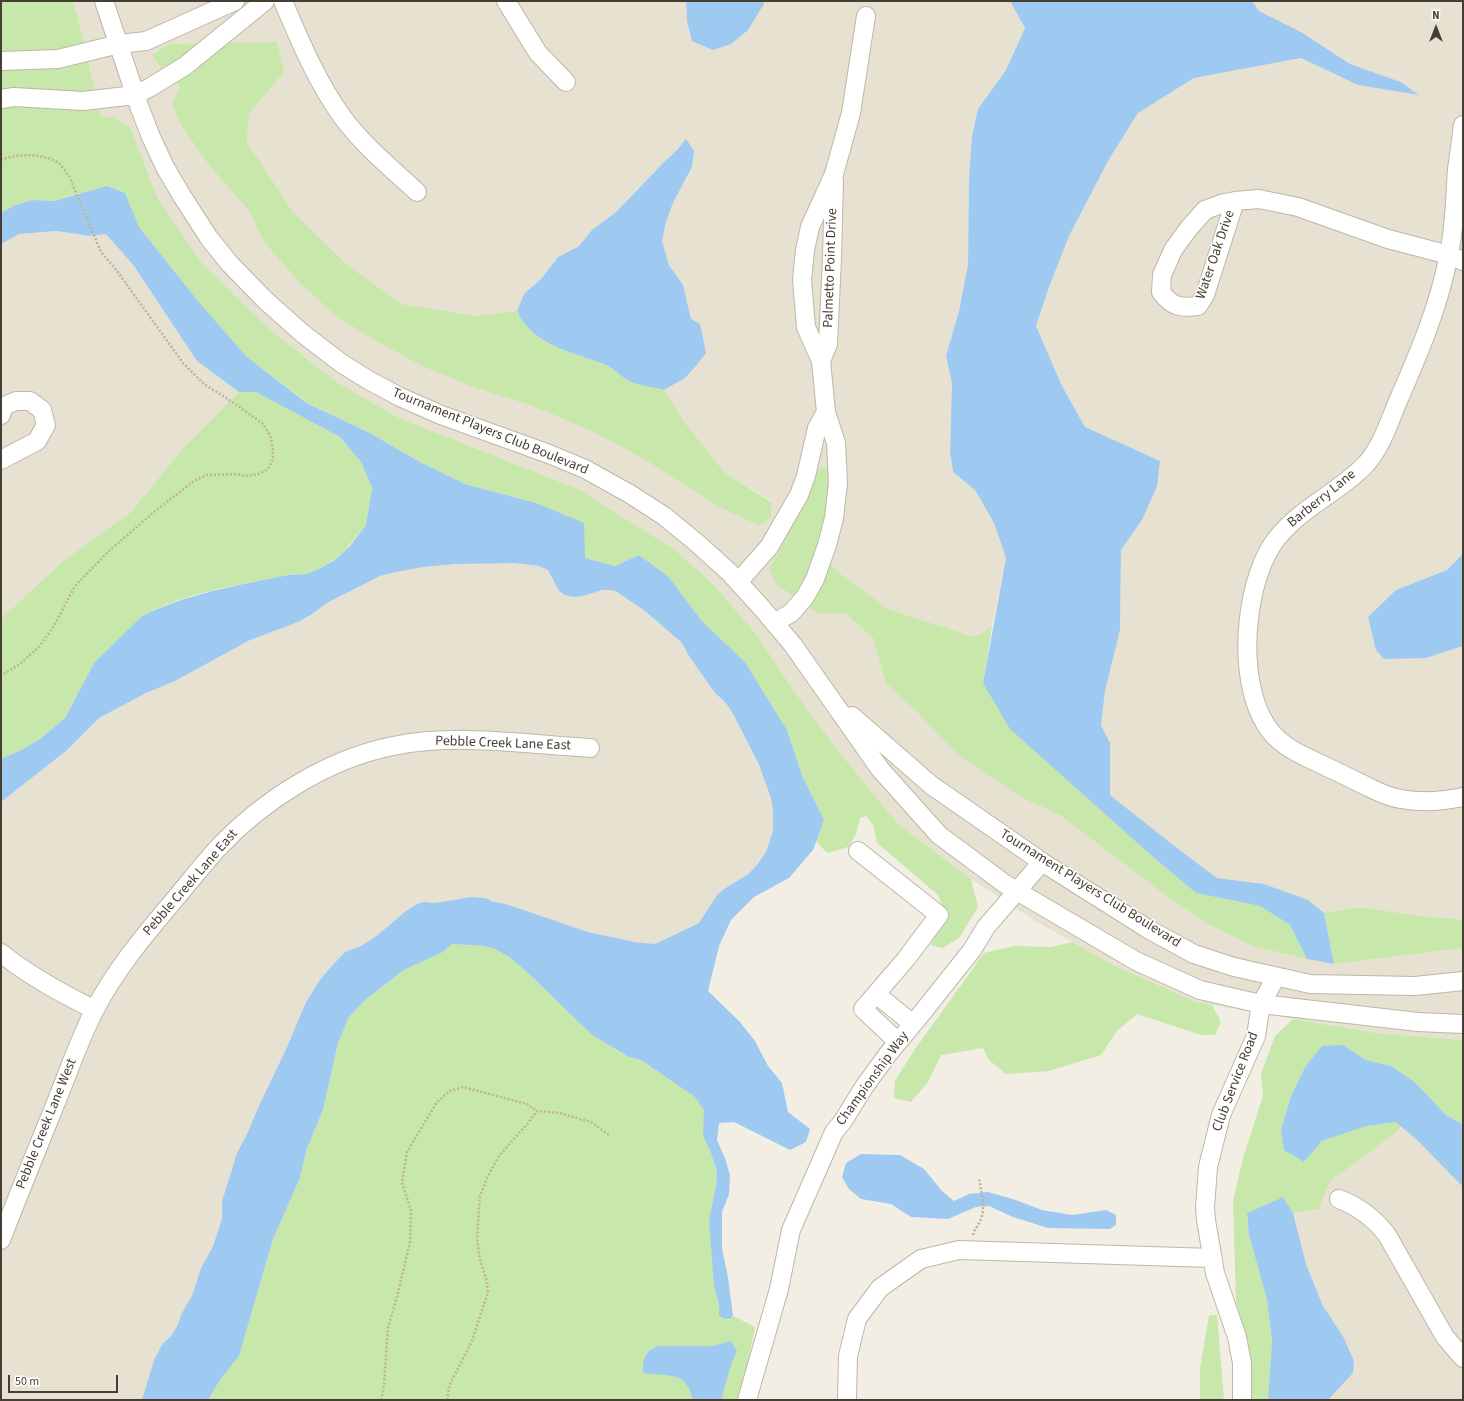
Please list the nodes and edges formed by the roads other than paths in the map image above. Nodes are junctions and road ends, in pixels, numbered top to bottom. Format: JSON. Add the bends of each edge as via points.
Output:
{"nodes":[{"id":1,"x":104,"y":1,"type":"edge"},
{"id":2,"x":235,"y":1,"type":"edge"},
{"id":3,"x":265,"y":1,"type":"edge"},
{"id":4,"x":283,"y":1,"type":"edge"},
{"id":5,"x":506,"y":1,"type":"edge"},
{"id":6,"x":866,"y":16,"type":"dead end"},
{"id":7,"x":119,"y":44,"type":"junction"},
{"id":8,"x":1,"y":61,"type":"edge"},
{"id":9,"x":566,"y":82,"type":"dead end"},
{"id":10,"x":135,"y":94,"type":"junction"},
{"id":11,"x":1,"y":99,"type":"edge"},
{"id":12,"x":1463,"y":125,"type":"edge"},
{"id":13,"x":834,"y":174,"type":"junction"},
{"id":14,"x":416,"y":192,"type":"dead end"},
{"id":15,"x":1235,"y":201,"type":"junction"},
{"id":16,"x":1456,"y":258,"type":"edge"},
{"id":17,"x":821,"y":361,"type":"junction"},
{"id":18,"x":826,"y":412,"type":"junction"},
{"id":19,"x":1,"y":415,"type":"edge"},
{"id":20,"x":1,"y":460,"type":"edge"},
{"id":21,"x":738,"y":582,"type":"junction"},
{"id":22,"x":774,"y":623,"type":"junction"},
{"id":23,"x":830,"y":697,"type":"junction"},
{"id":24,"x":590,"y":748,"type":"dead end"},
{"id":25,"x":1463,"y":797,"type":"edge"},
{"id":26,"x":858,"y":851,"type":"dead end"},
{"id":27,"x":1042,"y":862,"type":"junction"},
{"id":28,"x":1018,"y":890,"type":"junction"},
{"id":29,"x":1,"y":953,"type":"edge"},
{"id":30,"x":1276,"y":977,"type":"junction"},
{"id":31,"x":1463,"y":981,"type":"edge"},
{"id":32,"x":876,"y":994,"type":"junction"},
{"id":33,"x":1261,"y":1004,"type":"junction"},
{"id":34,"x":95,"y":1010,"type":"junction"},
{"id":35,"x":913,"y":1024,"type":"junction"},
{"id":36,"x":1463,"y":1024,"type":"edge"},
{"id":37,"x":898,"y":1042,"type":"junction"},
{"id":38,"x":1339,"y":1199,"type":"dead end"},
{"id":39,"x":1,"y":1240,"type":"edge"},
{"id":40,"x":1212,"y":1258,"type":"junction"},
{"id":41,"x":1463,"y":1358,"type":"edge"},
{"id":42,"x":747,"y":1400,"type":"edge"},
{"id":43,"x":846,"y":1400,"type":"edge"},
{"id":44,"x":1242,"y":1400,"type":"edge"}],
"edges":[{"from":1,"to":7,"type":"street","name":"Tournament Players Club Boulevard"},
{"from":2,"to":7,"type":"street","via":[[146,41]]},
{"from":3,"to":10,"type":"street","via":[[185,66]]},
{"from":4,"to":14,"type":"street","via":[[310,64],[344,119],[373,153]]},
{"from":5,"to":9,"type":"street","via":[[538,53]]},
{"from":6,"to":13,"type":"street","name":"Palmetto Point Drive","via":[[851,113]]},
{"from":7,"to":8,"type":"street","via":[[58,59]]},
{"from":7,"to":10,"type":"street","name":"Tournament Players Club Boulevard"},
{"from":10,"to":11,"type":"street","via":[[83,101],[14,97]]},
{"from":10,"to":21,"type":"street","name":"Tournament Players Club Boulevard","via":[[165,167],[209,238],[265,300],[302,333],[341,363],[400,397],[441,415],[550,454],[585,469],[630,494],[664,516],[698,543]]},
{"from":12,"to":16,"type":"street","name":"Barberry Lane","via":[[1453,229]]},
{"from":13,"to":17,"type":"street","name":"Palmetto Point Drive","via":[[828,344]]},
{"from":13,"to":17,"type":"street","name":"Palmetto Point Drive","via":[[810,227],[802,280],[806,327]]},
{"from":15,"to":15,"type":"street","name":"Water Oak Drive","via":[[1205,295],[1198,306],[1185,308],[1166,300],[1161,292],[1162,275],[1173,250],[1205,210]]},
{"from":15,"to":16,"type":"street","name":"Water Oak Drive","via":[[1259,199],[1298,207],[1388,239]]},
{"from":16,"to":25,"type":"street","name":"Barberry Lane","via":[[1441,289],[1410,375],[1378,448],[1353,476],[1307,509],[1285,529],[1264,561],[1251,605],[1248,664],[1258,708],[1266,725],[1292,750],[1384,795],[1402,800],[1441,801]]},
{"from":17,"to":18,"type":"street","name":"Palmetto Point Drive"},
{"from":18,"to":21,"type":"street","via":[[817,428],[799,495],[769,547]]},
{"from":18,"to":22,"type":"street","name":"Palmetto Point Drive","via":[[836,443],[838,483],[834,518],[815,579],[805,597],[791,613]]},
{"from":19,"to":20,"type":"street","via":[[4,406],[16,401],[30,401],[42,410],[46,425],[37,441]]},
{"from":21,"to":22,"type":"street","name":"Tournament Players Club Boulevard"},
{"from":22,"to":23,"type":"street","name":"Tournament Players Club Boulevard"},
{"from":23,"to":27,"type":"street","name":"Tournament Players Club Boulevard","via":[[931,785]]},
{"from":23,"to":28,"type":"street","name":"Tournament Players Club Boulevard","via":[[880,769],[939,835],[1005,884]]},
{"from":24,"to":34,"type":"street","name":"Pebble Creek Lane East","via":[[467,740],[428,741],[392,746],[356,757],[318,773],[264,807],[217,849],[124,962]]},
{"from":26,"to":32,"type":"street","via":[[939,915]]},
{"from":27,"to":28,"type":"street","name":"Championship Way"},
{"from":27,"to":30,"type":"street","name":"Tournament Players Club Boulevard","via":[[1148,930],[1194,954]]},
{"from":28,"to":33,"type":"street","name":"Tournament Players Club Boulevard","via":[[1136,962],[1200,990]]},
{"from":28,"to":35,"type":"street","name":"Championship Way","via":[[986,927],[972,950]]},
{"from":29,"to":34,"type":"street"},
{"from":30,"to":31,"type":"street","name":"Tournament Players Club Boulevard","via":[[1310,984],[1370,986],[1415,986]]},
{"from":30,"to":33,"type":"street","name":"Club Service Road"},
{"from":32,"to":35,"type":"street"},
{"from":32,"to":37,"type":"street","via":[[863,1009]]},
{"from":33,"to":36,"type":"street","name":"Tournament Players Club Boulevard","via":[[1418,1022]]},
{"from":33,"to":40,"type":"street","name":"Club Service Road","via":[[1256,1036],[1221,1115],[1210,1154],[1205,1207]]},
{"from":34,"to":39,"type":"street","name":"Pebble Creek Lane West"},
{"from":35,"to":37,"type":"street","name":"Championship Way"},
{"from":37,"to":42,"type":"street","name":"Championship Way","via":[[834,1132],[791,1230],[779,1289]]},
{"from":38,"to":41,"type":"street","via":[[1370,1215],[1379,1224],[1445,1337]]},
{"from":40,"to":43,"type":"street","via":[[959,1250],[921,1259],[880,1288],[857,1319],[848,1356]]},
{"from":40,"to":44,"type":"street","name":"Club Service Road","via":[[1237,1337],[1242,1363]]}]}
